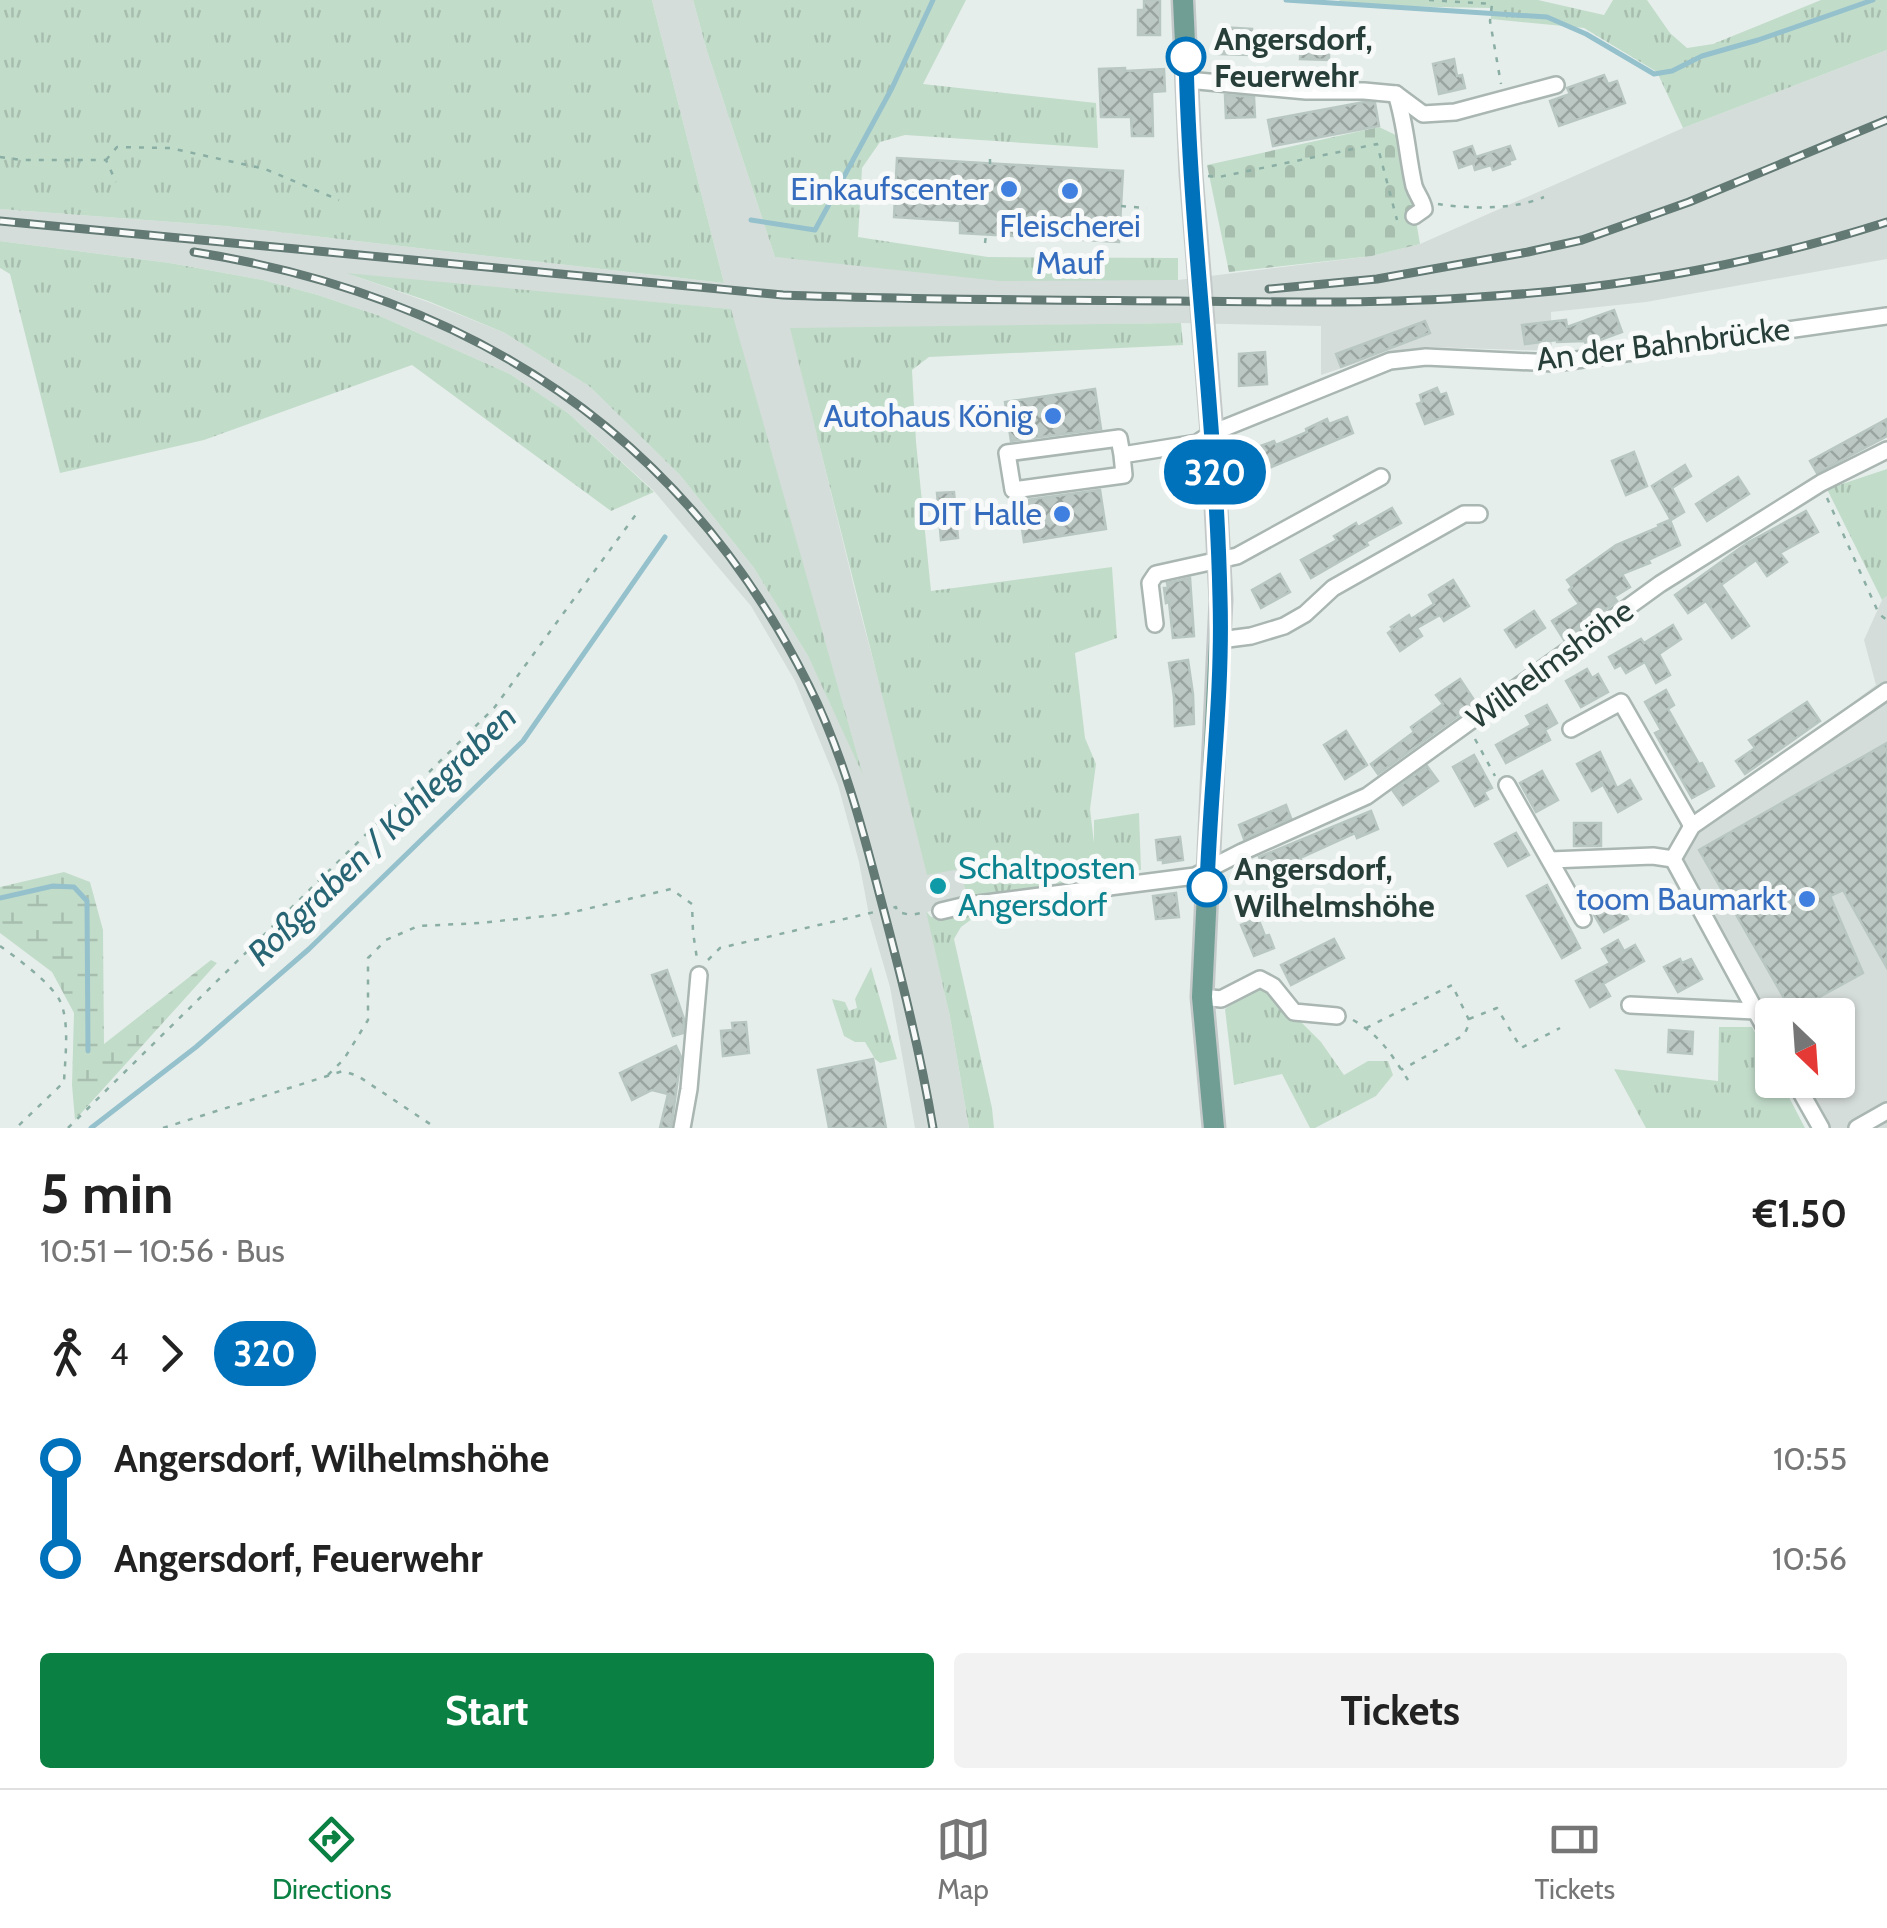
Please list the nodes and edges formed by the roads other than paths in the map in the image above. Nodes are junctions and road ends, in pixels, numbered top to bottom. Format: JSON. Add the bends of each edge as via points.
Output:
{"nodes":[{"id":1,"x":1183,"y":0,"type":"edge"},
{"id":2,"x":1187,"y":80,"type":"junction"},
{"id":3,"x":1556,"y":85,"type":"dead end"},
{"id":4,"x":1396,"y":94,"type":"junction"},
{"id":5,"x":1414,"y":216,"type":"road end"},
{"id":6,"x":1887,"y":316,"type":"edge"},
{"id":7,"x":1212,"y":433,"type":"junction"},
{"id":8,"x":1887,"y":450,"type":"edge"},
{"id":9,"x":1122,"y":454,"type":"junction"},
{"id":10,"x":1381,"y":476,"type":"dead end"},
{"id":11,"x":1478,"y":514,"type":"dead end"},
{"id":12,"x":1219,"y":560,"type":"junction"},
{"id":13,"x":1156,"y":624,"type":"dead end"},
{"id":14,"x":1220,"y":640,"type":"junction"},
{"id":15,"x":1887,"y":691,"type":"edge"},
{"id":16,"x":1571,"y":730,"type":"dead end"},
{"id":17,"x":1506,"y":785,"type":"road end"},
{"id":18,"x":1692,"y":826,"type":"junction"},
{"id":19,"x":1674,"y":858,"type":"junction"},
{"id":20,"x":1550,"y":860,"type":"junction"},
{"id":21,"x":1208,"y":869,"type":"junction"},
{"id":22,"x":941,"y":911,"type":"dead end"},
{"id":23,"x":1583,"y":919,"type":"dead end"},
{"id":24,"x":700,"y":975,"type":"road end"},
{"id":25,"x":1202,"y":997,"type":"junction"},
{"id":26,"x":1630,"y":1005,"type":"dead end"},
{"id":27,"x":1755,"y":1011,"type":"joint"},
{"id":28,"x":1337,"y":1016,"type":"road end"},
{"id":29,"x":1804,"y":1098,"type":"edge"},
{"id":30,"x":1887,"y":1111,"type":"edge"},
{"id":31,"x":682,"y":1128,"type":"edge"},
{"id":32,"x":1214,"y":1128,"type":"edge"},
{"id":33,"x":1821,"y":1128,"type":"edge"},
{"id":34,"x":1857,"y":1128,"type":"edge"}],
"edges":[{"from":1,"to":2,"type":"main road"},
{"from":2,"to":4,"type":"street"},
{"from":2,"to":7,"type":"main road"},
{"from":3,"to":4,"type":"street","via":[[1423,114]]},
{"from":4,"to":5,"type":"street","via":[[1424,209]]},
{"from":6,"to":7,"type":"street","name":"An der Bahnbrücke","via":[[1555,363],[1426,356],[1390,361]]},
{"from":7,"to":9,"type":"street","name":"An der Bahnbrücke","via":[[1197,443]]},
{"from":7,"to":12,"type":"main road"},
{"from":8,"to":21,"type":"street","name":"Wilhelmshöhe","via":[[1820,483],[1660,584],[1367,796]]},
{"from":9,"to":9,"type":"street","via":[[1124,475],[1013,490],[1008,453],[1119,438]]},
{"from":10,"to":12,"type":"street","via":[[1238,556]]},
{"from":11,"to":14,"type":"street","via":[[1464,514],[1348,579],[1284,626]]},
{"from":12,"to":13,"type":"street","via":[[1156,574],[1150,583]]},
{"from":12,"to":14,"type":"main road"},
{"from":14,"to":21,"type":"main road"},
{"from":15,"to":18,"type":"street"},
{"from":16,"to":18,"type":"street","via":[[1621,702]]},
{"from":17,"to":20,"type":"street"},
{"from":18,"to":19,"type":"street"},
{"from":19,"to":20,"type":"street"},
{"from":19,"to":27,"type":"street"},
{"from":20,"to":23,"type":"street"},
{"from":21,"to":22,"type":"street","name":"Wilhelmshöhe"},
{"from":21,"to":25,"type":"main road"},
{"from":24,"to":31,"type":"street"},
{"from":25,"to":28,"type":"street","via":[[1221,999],[1260,978],[1294,1012]]},
{"from":25,"to":32,"type":"main road"},
{"from":26,"to":27,"type":"street"},
{"from":29,"to":33,"type":"street"},
{"from":30,"to":34,"type":"street"}]}
